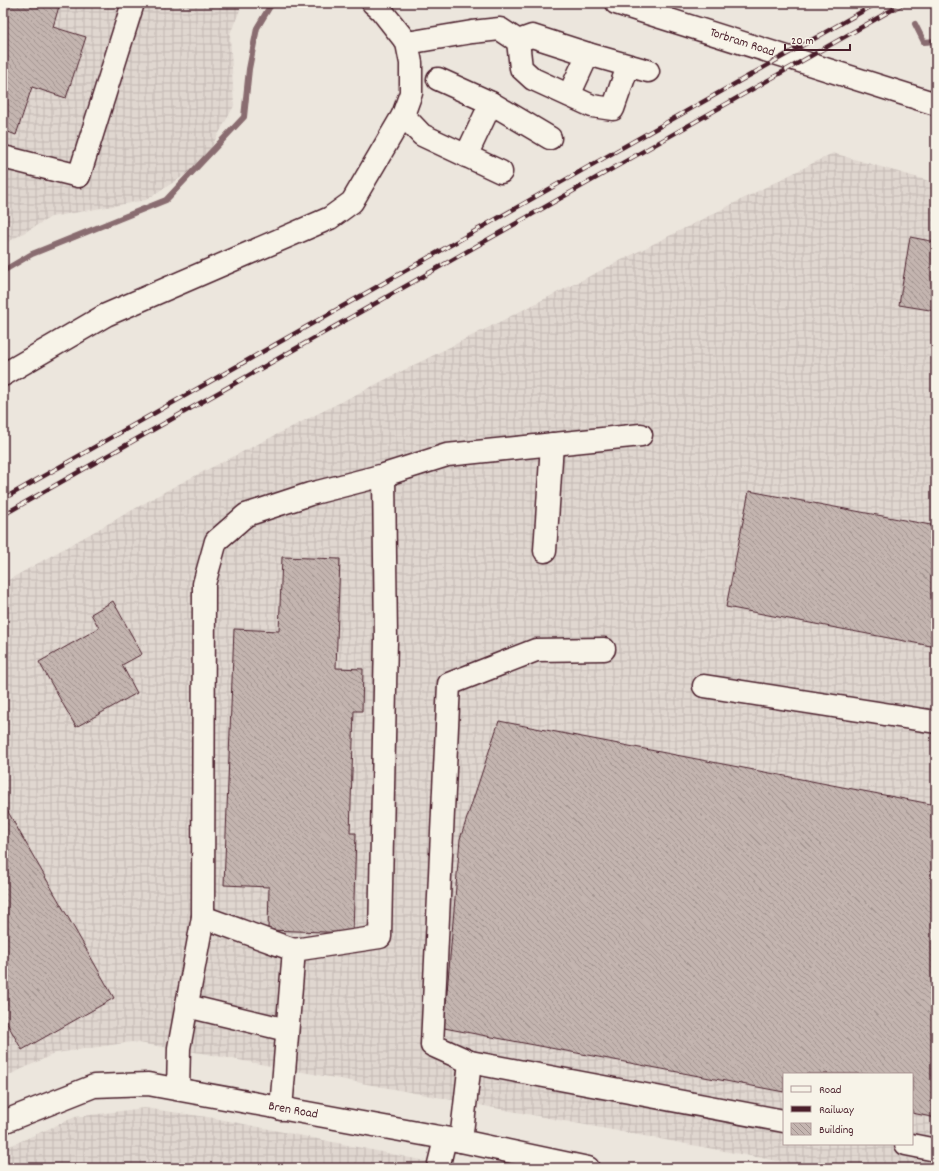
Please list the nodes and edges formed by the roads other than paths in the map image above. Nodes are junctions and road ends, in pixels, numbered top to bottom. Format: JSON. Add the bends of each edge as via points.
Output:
{"nodes":[{"id":1,"x":133,"y":3,"type":"edge"},
{"id":2,"x":373,"y":3,"type":"edge"},
{"id":3,"x":616,"y":3,"type":"edge"},
{"id":4,"x":518,"y":42,"type":"junction"},
{"id":5,"x":407,"y":43,"type":"junction"},
{"id":6,"x":588,"y":54,"type":"junction"},
{"id":7,"x":438,"y":80,"type":"dead end"},
{"id":8,"x":569,"y":95,"type":"junction"},
{"id":9,"x":491,"y":103,"type":"junction"},
{"id":10,"x":936,"y":104,"type":"edge"},
{"id":11,"x":403,"y":115,"type":"junction"},
{"id":12,"x":550,"y":138,"type":"dead end"},
{"id":13,"x":466,"y":156,"type":"junction"},
{"id":14,"x":3,"y":157,"type":"edge"},
{"id":15,"x":501,"y":172,"type":"dead end"},
{"id":16,"x":3,"y":375,"type":"edge"},
{"id":17,"x":641,"y":435,"type":"dead end"},
{"id":18,"x":552,"y":444,"type":"junction"},
{"id":19,"x":384,"y":475,"type":"junction"},
{"id":20,"x":545,"y":551,"type":"dead end"},
{"id":21,"x":604,"y":649,"type":"dead end"},
{"id":22,"x":704,"y":686,"type":"dead end"},
{"id":23,"x":936,"y":722,"type":"edge"},
{"id":24,"x":204,"y":917,"type":"junction"},
{"id":25,"x":294,"y":950,"type":"junction"},
{"id":26,"x":187,"y":1006,"type":"junction"},
{"id":27,"x":287,"y":1030,"type":"junction"},
{"id":28,"x":470,"y":1062,"type":"junction"},
{"id":29,"x":178,"y":1090,"type":"junction"},
{"id":30,"x":281,"y":1109,"type":"junction"},
{"id":31,"x":783,"y":1121,"type":"edge"},
{"id":32,"x":3,"y":1122,"type":"edge"},
{"id":33,"x":453,"y":1140,"type":"junction"},
{"id":34,"x":911,"y":1145,"type":"edge"},
{"id":35,"x":936,"y":1150,"type":"edge"},
{"id":36,"x":438,"y":1168,"type":"edge"},
{"id":37,"x":588,"y":1168,"type":"edge"}],
"edges":[{"from":1,"to":14,"type":"street","via":[[79,176]]},
{"from":2,"to":5,"type":"street"},
{"from":3,"to":10,"type":"street","name":"Torbram Road"},
{"from":4,"to":5,"type":"street","via":[[500,29]]},
{"from":4,"to":6,"type":"street","via":[[532,36]]},
{"from":4,"to":8,"type":"street","via":[[521,68],[533,80]]},
{"from":5,"to":11,"type":"street","via":[[411,63],[411,92]]},
{"from":6,"to":8,"type":"street"},
{"from":6,"to":8,"type":"street","via":[[638,69],[613,109],[592,106]]},
{"from":7,"to":9,"type":"street"},
{"from":9,"to":12,"type":"street"},
{"from":9,"to":13,"type":"street"},
{"from":11,"to":13,"type":"street","via":[[422,135]]},
{"from":11,"to":16,"type":"street","via":[[352,202],[330,218],[106,315]]},
{"from":13,"to":15,"type":"street"},
{"from":17,"to":18,"type":"street"},
{"from":18,"to":19,"type":"street","via":[[447,455]]},
{"from":18,"to":20,"type":"street"},
{"from":19,"to":24,"type":"street","via":[[310,494],[246,515],[216,541],[204,584]]},
{"from":19,"to":25,"type":"street","via":[[386,639],[380,937]]},
{"from":21,"to":28,"type":"street","via":[[536,650],[449,684],[432,1045]]},
{"from":22,"to":23,"type":"street"},
{"from":24,"to":25,"type":"street"},
{"from":24,"to":26,"type":"street"},
{"from":25,"to":27,"type":"street"},
{"from":26,"to":27,"type":"street"},
{"from":26,"to":29,"type":"street","via":[[179,1048]]},
{"from":27,"to":30,"type":"street"},
{"from":28,"to":31,"type":"street"},
{"from":28,"to":33,"type":"street"},
{"from":29,"to":30,"type":"street","name":"Bren Road"},
{"from":29,"to":32,"type":"street","name":"Bren Road","via":[[148,1084],[94,1086]]},
{"from":30,"to":33,"type":"street","name":"Bren Road"},
{"from":33,"to":36,"type":"street"},
{"from":33,"to":37,"type":"street","name":"Bren Road"},
{"from":34,"to":35,"type":"street"}]}
